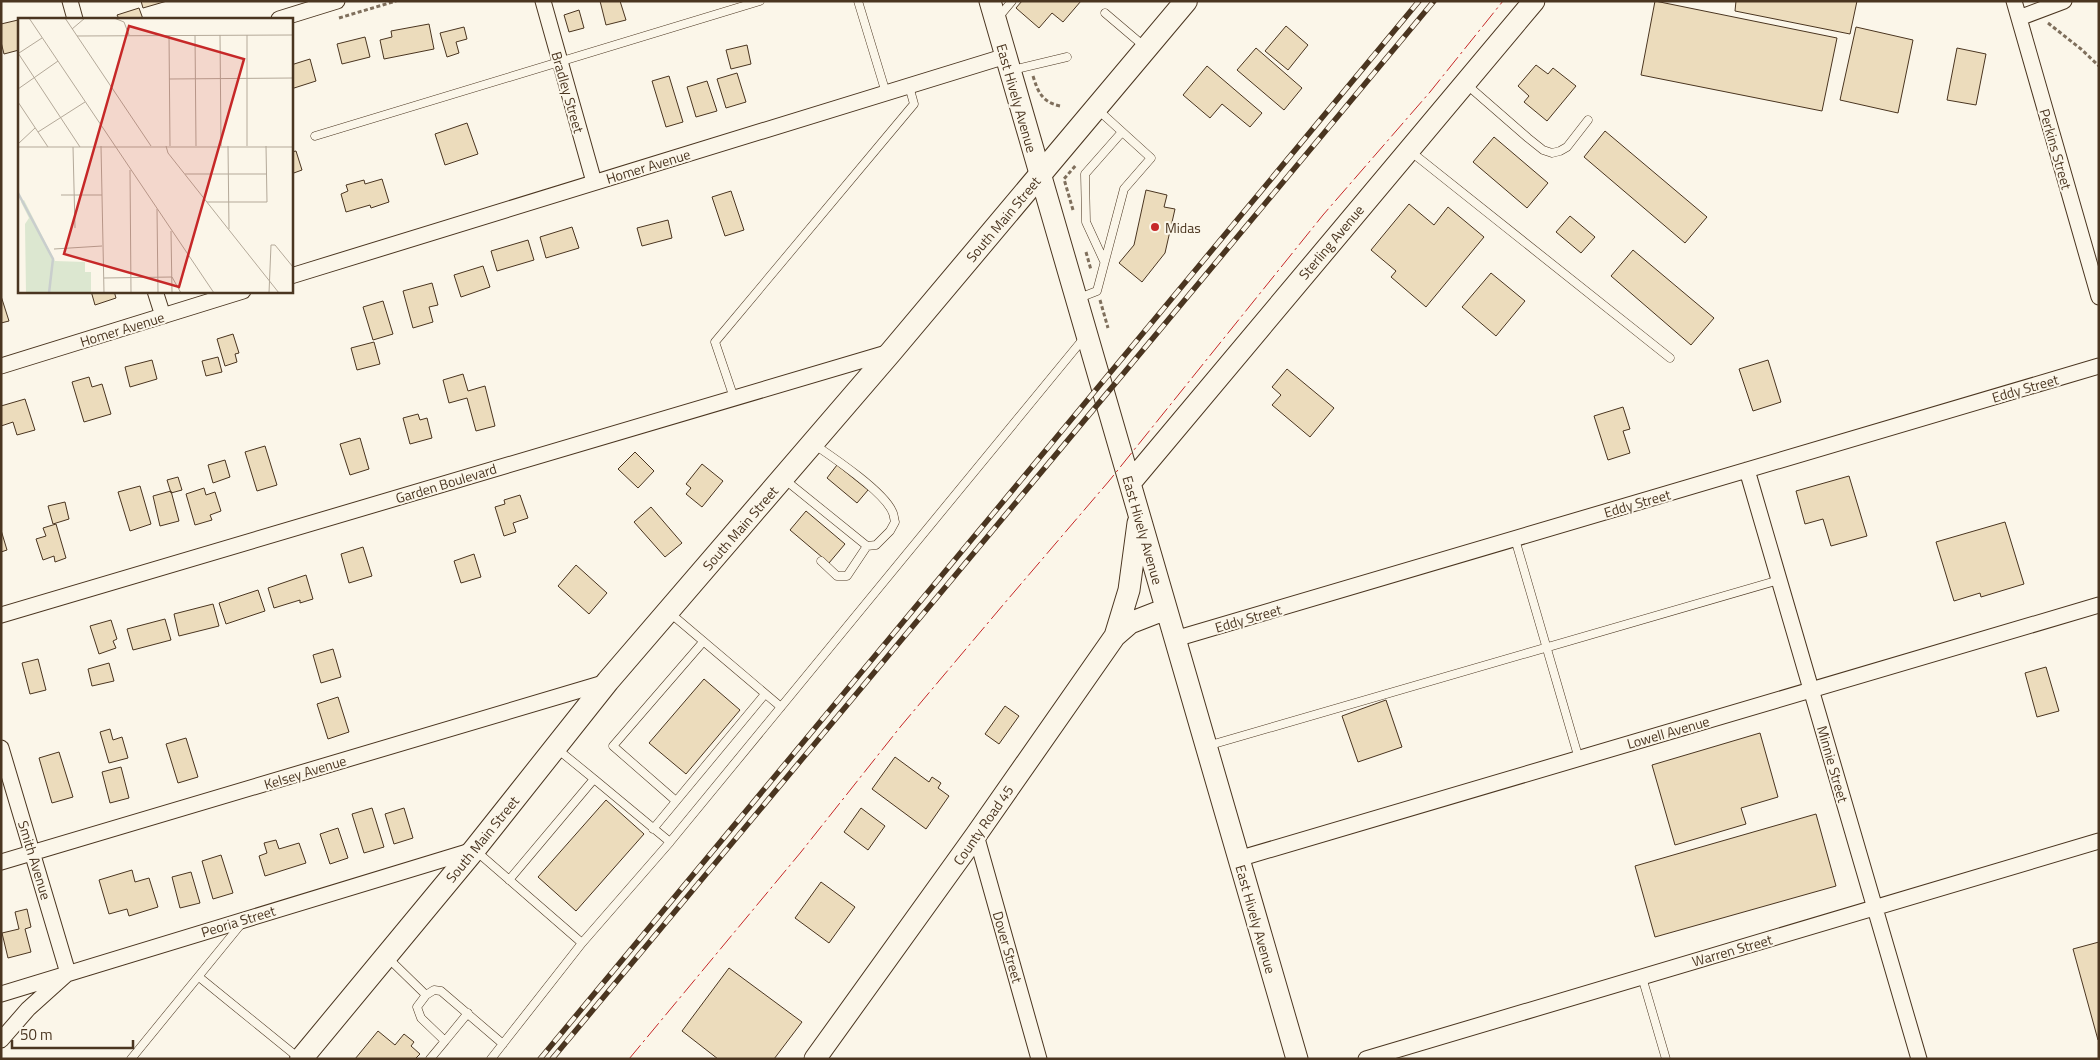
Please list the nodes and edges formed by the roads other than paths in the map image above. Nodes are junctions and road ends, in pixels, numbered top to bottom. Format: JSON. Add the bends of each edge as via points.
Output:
{"nodes":[{"id":1,"x":70,"y":1,"type":"edge"},
{"id":2,"x":337,"y":1,"type":"edge"},
{"id":3,"x":543,"y":1,"type":"edge"},
{"id":4,"x":760,"y":1,"type":"edge"},
{"id":5,"x":858,"y":1,"type":"edge"},
{"id":6,"x":1012,"y":1,"type":"edge"},
{"id":7,"x":1186,"y":1,"type":"edge"},
{"id":8,"x":1534,"y":1,"type":"edge"},
{"id":9,"x":2014,"y":1,"type":"edge"},
{"id":10,"x":2064,"y":1,"type":"edge"},
{"id":11,"x":993,"y":11,"type":"edge"},
{"id":12,"x":1105,"y":13,"type":"dead end"},
{"id":13,"x":75,"y":18,"type":"edge"},
{"id":14,"x":282,"y":18,"type":"edge"},
{"id":15,"x":2019,"y":18,"type":"junction"},
{"id":16,"x":1146,"y":48,"type":"junction"},
{"id":17,"x":1068,"y":57,"type":"dead end"},
{"id":18,"x":559,"y":62,"type":"junction"},
{"id":19,"x":1008,"y":63,"type":"junction"},
{"id":20,"x":1465,"y":83,"type":"junction"},
{"id":21,"x":909,"y":86,"type":"junction"},
{"id":22,"x":886,"y":93,"type":"junction"},
{"id":23,"x":1096,"y":108,"type":"junction"},
{"id":24,"x":1588,"y":120,"type":"dead end"},
{"id":25,"x":1122,"y":132,"type":"junction"},
{"id":26,"x":315,"y":136,"type":"dead end"},
{"id":27,"x":1408,"y":150,"type":"junction"},
{"id":28,"x":1039,"y":175,"type":"junction"},
{"id":29,"x":594,"y":182,"type":"junction"},
{"id":30,"x":1104,"y":261,"type":"junction"},
{"id":31,"x":292,"y":276,"type":"edge"},
{"id":32,"x":155,"y":292,"type":"edge"},
{"id":33,"x":240,"y":292,"type":"edge"},
{"id":34,"x":2099,"y":296,"type":"edge"},
{"id":35,"x":1076,"y":299,"type":"junction"},
{"id":36,"x":162,"y":316,"type":"junction"},
{"id":37,"x":1087,"y":334,"type":"junction"},
{"id":38,"x":891,"y":352,"type":"junction"},
{"id":39,"x":1670,"y":358,"type":"dead end"},
{"id":40,"x":1,"y":366,"type":"edge"},
{"id":41,"x":2099,"y":366,"type":"edge"},
{"id":42,"x":734,"y":398,"type":"junction"},
{"id":43,"x":813,"y":443,"type":"junction"},
{"id":44,"x":1747,"y":470,"type":"junction"},
{"id":45,"x":783,"y":478,"type":"junction"},
{"id":46,"x":1130,"y":482,"type":"junction"},
{"id":47,"x":1139,"y":514,"type":"junction"},
{"id":48,"x":1515,"y":539,"type":"junction"},
{"id":49,"x":867,"y":546,"type":"junction"},
{"id":50,"x":820,"y":561,"type":"dead end"},
{"id":51,"x":1779,"y":580,"type":"junction"},
{"id":52,"x":2099,"y":605,"type":"edge"},
{"id":53,"x":1166,"y":610,"type":"junction"},
{"id":54,"x":668,"y":612,"type":"junction"},
{"id":55,"x":1,"y":615,"type":"edge"},
{"id":56,"x":1115,"y":636,"type":"junction"},
{"id":57,"x":1175,"y":639,"type":"junction"},
{"id":58,"x":703,"y":642,"type":"junction"},
{"id":59,"x":1546,"y":647,"type":"junction"},
{"id":60,"x":608,"y":681,"type":"junction"},
{"id":61,"x":1811,"y":690,"type":"junction"},
{"id":62,"x":765,"y":694,"type":"junction"},
{"id":63,"x":781,"y":707,"type":"junction"},
{"id":64,"x":1206,"y":746,"type":"junction"},
{"id":65,"x":1,"y":748,"type":"edge"},
{"id":66,"x":555,"y":748,"type":"junction"},
{"id":67,"x":1579,"y":759,"type":"junction"},
{"id":68,"x":594,"y":780,"type":"junction"},
{"id":69,"x":676,"y":801,"type":"junction"},
{"id":70,"x":653,"y":829,"type":"junction"},
{"id":71,"x":976,"y":835,"type":"junction"},
{"id":72,"x":2099,"y":841,"type":"edge"},
{"id":73,"x":670,"y":842,"type":"junction"},
{"id":74,"x":474,"y":850,"type":"junction"},
{"id":75,"x":33,"y":853,"type":"junction"},
{"id":76,"x":1238,"y":860,"type":"junction"},
{"id":77,"x":1,"y":862,"type":"edge"},
{"id":78,"x":509,"y":880,"type":"junction"},
{"id":79,"x":1875,"y":908,"type":"junction"},
{"id":80,"x":246,"y":919,"type":"junction"},
{"id":81,"x":582,"y":943,"type":"junction"},
{"id":82,"x":386,"y":955,"type":"junction"},
{"id":83,"x":68,"y":973,"type":"junction"},
{"id":84,"x":198,"y":977,"type":"junction"},
{"id":85,"x":1642,"y":977,"type":"junction"},
{"id":86,"x":1,"y":994,"type":"edge"},
{"id":87,"x":426,"y":995,"type":"junction"},
{"id":88,"x":468,"y":1013,"type":"junction"},
{"id":89,"x":1,"y":1040,"type":"edge"},
{"id":90,"x":445,"y":1041,"type":"junction"},
{"id":91,"x":503,"y":1044,"type":"junction"},
{"id":92,"x":131,"y":1059,"type":"edge"},
{"id":93,"x":300,"y":1059,"type":"edge"},
{"id":94,"x":430,"y":1059,"type":"edge"},
{"id":95,"x":491,"y":1059,"type":"edge"},
{"id":96,"x":815,"y":1059,"type":"edge"},
{"id":97,"x":1039,"y":1059,"type":"edge"},
{"id":98,"x":1297,"y":1059,"type":"edge"},
{"id":99,"x":1366,"y":1059,"type":"edge"},
{"id":100,"x":1666,"y":1059,"type":"edge"},
{"id":101,"x":1919,"y":1059,"type":"edge"}],
"edges":[{"from":1,"to":13,"type":"street"},
{"from":2,"to":14,"type":"street"},
{"from":3,"to":18,"type":"street","name":"Bradley Street"},
{"from":4,"to":18,"type":"lane"},
{"from":5,"to":22,"type":"lane"},
{"from":6,"to":11,"type":"lane"},
{"from":7,"to":16,"type":"main road","name":"South Main Street"},
{"from":8,"to":20,"type":"street","name":"Sterling Avenue"},
{"from":9,"to":15,"type":"street","name":"Perkins Street"},
{"from":10,"to":15,"type":"street"},
{"from":11,"to":19,"type":"street","name":"East Hively Avenue"},
{"from":12,"to":16,"type":"lane"},
{"from":15,"to":34,"type":"street","name":"Perkins Street"},
{"from":16,"to":23,"type":"main road","name":"South Main Street"},
{"from":17,"to":19,"type":"lane"},
{"from":18,"to":26,"type":"lane"},
{"from":18,"to":29,"type":"street","name":"Bradley Street"},
{"from":19,"to":21,"type":"street","name":"Homer Avenue"},
{"from":19,"to":28,"type":"street","name":"East Hively Avenue"},
{"from":20,"to":24,"type":"lane","via":[[1535,144],[1552,153],[1567,146]]},
{"from":20,"to":27,"type":"street","name":"Sterling Avenue"},
{"from":21,"to":22,"type":"street","name":"Homer Avenue"},
{"from":21,"to":42,"type":"lane","via":[[914,104],[716,342]]},
{"from":22,"to":29,"type":"street","name":"Homer Avenue"},
{"from":23,"to":25,"type":"lane"},
{"from":23,"to":28,"type":"main road","name":"South Main Street"},
{"from":25,"to":30,"type":"lane","via":[[1085,174],[1086,222]]},
{"from":25,"to":30,"type":"lane","via":[[1150,158],[1124,189]]},
{"from":27,"to":39,"type":"lane"},
{"from":27,"to":46,"type":"street","name":"Sterling Avenue"},
{"from":28,"to":35,"type":"street","name":"East Hively Avenue"},
{"from":28,"to":38,"type":"main road","name":"South Main Street"},
{"from":29,"to":31,"type":"street","name":"Homer Avenue"},
{"from":30,"to":35,"type":"lane","via":[[1097,291]]},
{"from":32,"to":36,"type":"street"},
{"from":33,"to":36,"type":"street","name":"Homer Avenue"},
{"from":35,"to":37,"type":"street","name":"East Hively Avenue"},
{"from":36,"to":40,"type":"street","name":"Homer Avenue"},
{"from":37,"to":46,"type":"street","name":"East Hively Avenue"},
{"from":37,"to":63,"type":"lane"},
{"from":38,"to":42,"type":"street","name":"Garden Boulevard"},
{"from":38,"to":43,"type":"main road","name":"South Main Street"},
{"from":41,"to":44,"type":"street","name":"Eddy Street"},
{"from":42,"to":55,"type":"street","name":"Garden Boulevard"},
{"from":43,"to":45,"type":"main road","name":"South Main Street"},
{"from":43,"to":49,"type":"lane","via":[[875,491],[892,511],[895,522],[890,531],[876,545]]},
{"from":44,"to":48,"type":"street","name":"Eddy Street"},
{"from":44,"to":51,"type":"street","name":"Minnie Street"},
{"from":45,"to":49,"type":"lane"},
{"from":45,"to":54,"type":"main road","name":"South Main Street"},
{"from":46,"to":47,"type":"street","name":"East Hively Avenue"},
{"from":47,"to":53,"type":"street","name":"East Hively Avenue"},
{"from":47,"to":56,"type":"street","via":[[1129,590]]},
{"from":48,"to":57,"type":"street","name":"Eddy Street"},
{"from":48,"to":59,"type":"lane"},
{"from":49,"to":50,"type":"lane","via":[[847,576],[837,576]]},
{"from":51,"to":59,"type":"lane"},
{"from":51,"to":61,"type":"street","name":"Minnie Street"},
{"from":52,"to":61,"type":"street","name":"Lowell Avenue"},
{"from":53,"to":56,"type":"street","name":"County Road 45","via":[[1135,620]]},
{"from":53,"to":57,"type":"street","name":"East Hively Avenue"},
{"from":54,"to":58,"type":"lane"},
{"from":54,"to":60,"type":"main road","name":"South Main Street"},
{"from":56,"to":71,"type":"street","name":"County Road 45"},
{"from":57,"to":64,"type":"street","name":"East Hively Avenue"},
{"from":58,"to":62,"type":"lane"},
{"from":58,"to":69,"type":"lane","via":[[613,746]]},
{"from":59,"to":64,"type":"lane"},
{"from":59,"to":67,"type":"lane"},
{"from":60,"to":66,"type":"main road","name":"South Main Street"},
{"from":60,"to":75,"type":"street","name":"Kelsey Avenue"},
{"from":61,"to":67,"type":"street","name":"Lowell Avenue"},
{"from":61,"to":79,"type":"street","name":"Minnie Street"},
{"from":62,"to":63,"type":"lane"},
{"from":62,"to":69,"type":"lane"},
{"from":63,"to":73,"type":"lane"},
{"from":64,"to":76,"type":"street","name":"East Hively Avenue"},
{"from":65,"to":75,"type":"street","name":"Smith Avenue"},
{"from":66,"to":68,"type":"lane"},
{"from":66,"to":74,"type":"main road","name":"South Main Street"},
{"from":67,"to":76,"type":"street","name":"Lowell Avenue"},
{"from":68,"to":70,"type":"lane"},
{"from":68,"to":78,"type":"lane"},
{"from":69,"to":70,"type":"lane"},
{"from":70,"to":73,"type":"lane"},
{"from":71,"to":96,"type":"street","name":"County Road 45"},
{"from":71,"to":97,"type":"street","name":"Dover Street"},
{"from":72,"to":79,"type":"street","name":"Warren Street"},
{"from":73,"to":81,"type":"lane"},
{"from":74,"to":78,"type":"lane"},
{"from":74,"to":80,"type":"street","name":"Peoria Street"},
{"from":74,"to":82,"type":"main road","name":"South Main Street"},
{"from":75,"to":77,"type":"street","name":"Kelsey Avenue"},
{"from":75,"to":83,"type":"street","name":"Smith Avenue"},
{"from":76,"to":98,"type":"street","name":"East Hively Avenue"},
{"from":78,"to":81,"type":"lane"},
{"from":79,"to":85,"type":"street","name":"Warren Street"},
{"from":79,"to":101,"type":"street","name":"Minnie Street"},
{"from":80,"to":83,"type":"street","name":"Peoria Street"},
{"from":80,"to":84,"type":"lane"},
{"from":81,"to":91,"type":"lane"},
{"from":82,"to":87,"type":"lane"},
{"from":82,"to":93,"type":"main road","name":"South Main Street"},
{"from":83,"to":86,"type":"street","name":"Peoria Street"},
{"from":83,"to":89,"type":"street","via":[[28,1009]]},
{"from":84,"to":92,"type":"lane"},
{"from":84,"to":93,"type":"lane"},
{"from":85,"to":99,"type":"street","name":"Warren Street"},
{"from":85,"to":100,"type":"lane"},
{"from":87,"to":88,"type":"lane","via":[[434,990],[441,991]]},
{"from":87,"to":90,"type":"lane","via":[[417,1012]]},
{"from":88,"to":90,"type":"lane"},
{"from":88,"to":91,"type":"lane"},
{"from":90,"to":94,"type":"lane"},
{"from":91,"to":95,"type":"lane"}]}
